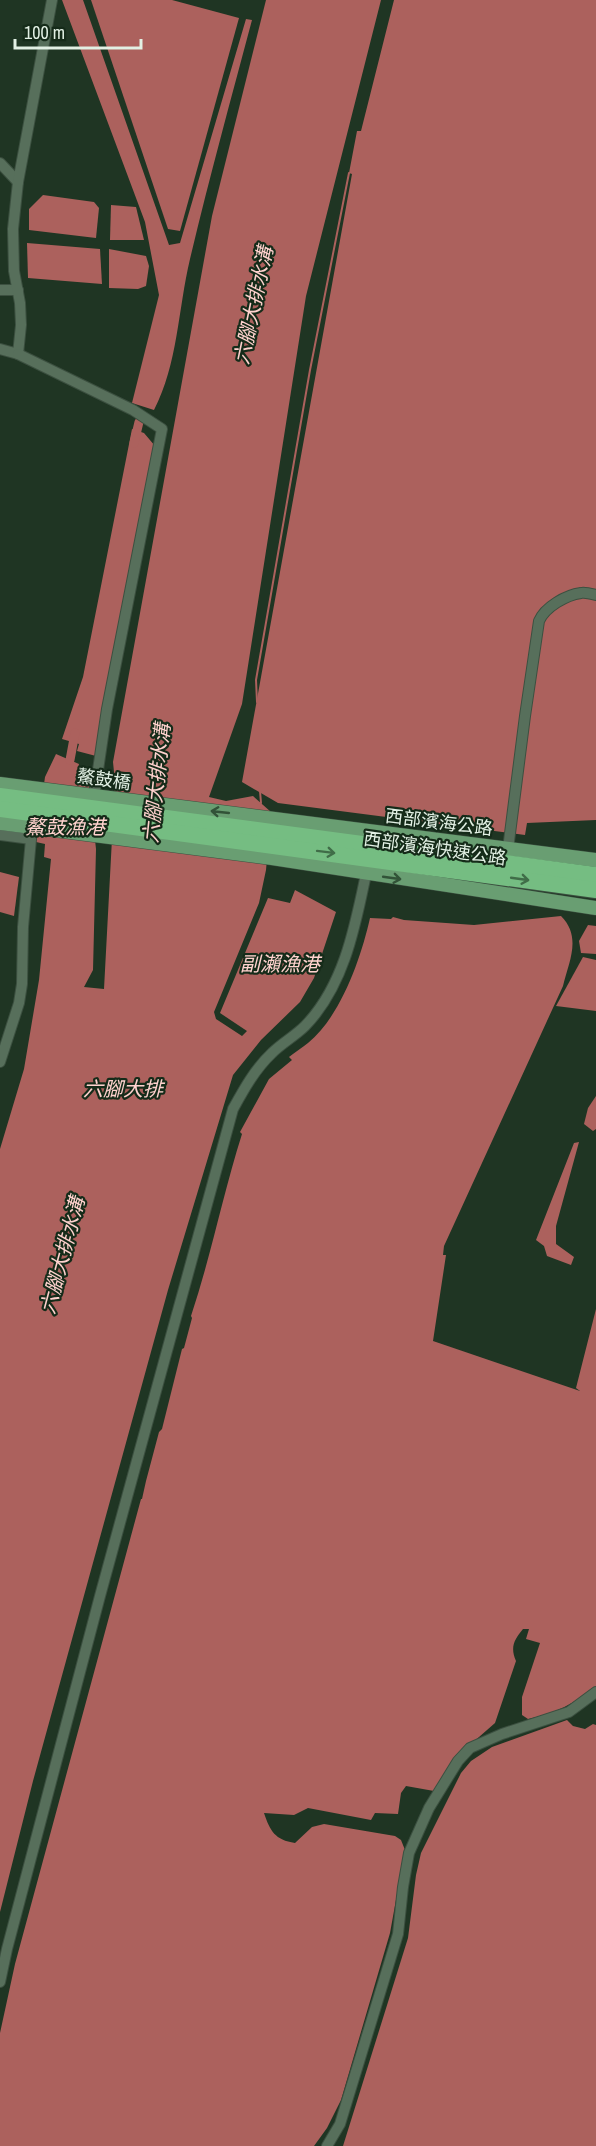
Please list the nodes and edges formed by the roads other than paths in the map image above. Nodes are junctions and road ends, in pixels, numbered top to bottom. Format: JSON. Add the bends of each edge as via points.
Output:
{"nodes":[{"id":1,"x":52,"y":0,"type":"edge"},
{"id":2,"x":0,"y":163,"type":"edge"},
{"id":3,"x":18,"y":182,"type":"junction"},
{"id":4,"x":0,"y":290,"type":"edge"},
{"id":5,"x":18,"y":290,"type":"junction"},
{"id":6,"x":0,"y":349,"type":"edge"},
{"id":7,"x":18,"y":354,"type":"junction"},
{"id":8,"x":596,"y":595,"type":"edge"},
{"id":9,"x":0,"y":784,"type":"edge"},
{"id":10,"x":0,"y":796,"type":"edge"},
{"id":11,"x":94,"y":797,"type":"junction"},
{"id":12,"x":33,"y":807,"type":"junction"},
{"id":13,"x":0,"y":808,"type":"edge"},
{"id":14,"x":0,"y":823,"type":"edge"},
{"id":15,"x":0,"y":835,"type":"edge"},
{"id":16,"x":272,"y":839,"type":"junction"},
{"id":17,"x":508,"y":849,"type":"junction"},
{"id":18,"x":596,"y":860,"type":"edge"},
{"id":19,"x":366,"y":874,"type":"junction"},
{"id":20,"x":596,"y":875,"type":"edge"},
{"id":21,"x":596,"y":890,"type":"edge"},
{"id":22,"x":596,"y":908,"type":"edge"},
{"id":23,"x":0,"y":1062,"type":"edge"},
{"id":24,"x":596,"y":1692,"type":"edge"},
{"id":25,"x":0,"y":1982,"type":"edge"},
{"id":26,"x":327,"y":2146,"type":"edge"}],
"edges":[{"from":1,"to":3,"type":"street"},
{"from":2,"to":3,"type":"street"},
{"from":3,"to":5,"type":"street","via":[[13,248]]},
{"from":4,"to":5,"type":"street"},
{"from":5,"to":7,"type":"street"},
{"from":6,"to":7,"type":"street"},
{"from":7,"to":11,"type":"street","via":[[133,410],[162,429]]},
{"from":8,"to":17,"type":"street","via":[[573,596],[548,608],[541,616]]},
{"from":9,"to":12,"type":"main road"},
{"from":10,"to":12,"type":"highway"},
{"from":11,"to":12,"type":"main road","name":"鰲鼓橋"},
{"from":16,"to":11,"type":"main road","name":"鰲鼓橋","one_way":true},
{"from":12,"to":13,"type":"highway"},
{"from":12,"to":14,"type":"main road"},
{"from":12,"to":16,"type":"highway"},
{"from":15,"to":23,"type":"street","via":[[31,839],[22,984]]},
{"from":16,"to":17,"type":"main road","name":"西部濱海公路"},
{"from":16,"to":19,"type":"main road"},
{"from":16,"to":20,"type":"highway","name":"西部濱海快速公路"},
{"from":16,"to":21,"type":"highway","name":"西部濱海快速公路","one_way":true},
{"from":17,"to":18,"type":"main road","name":"西部濱海公路"},
{"from":19,"to":22,"type":"main road","one_way":true},
{"from":19,"to":25,"type":"street","via":[[337,979],[305,1026],[272,1052],[248,1081],[232,1109]]},
{"from":24,"to":26,"type":"street","via":[[569,1712],[470,1748],[429,1808],[409,1854],[398,1934],[340,2124]]}]}
